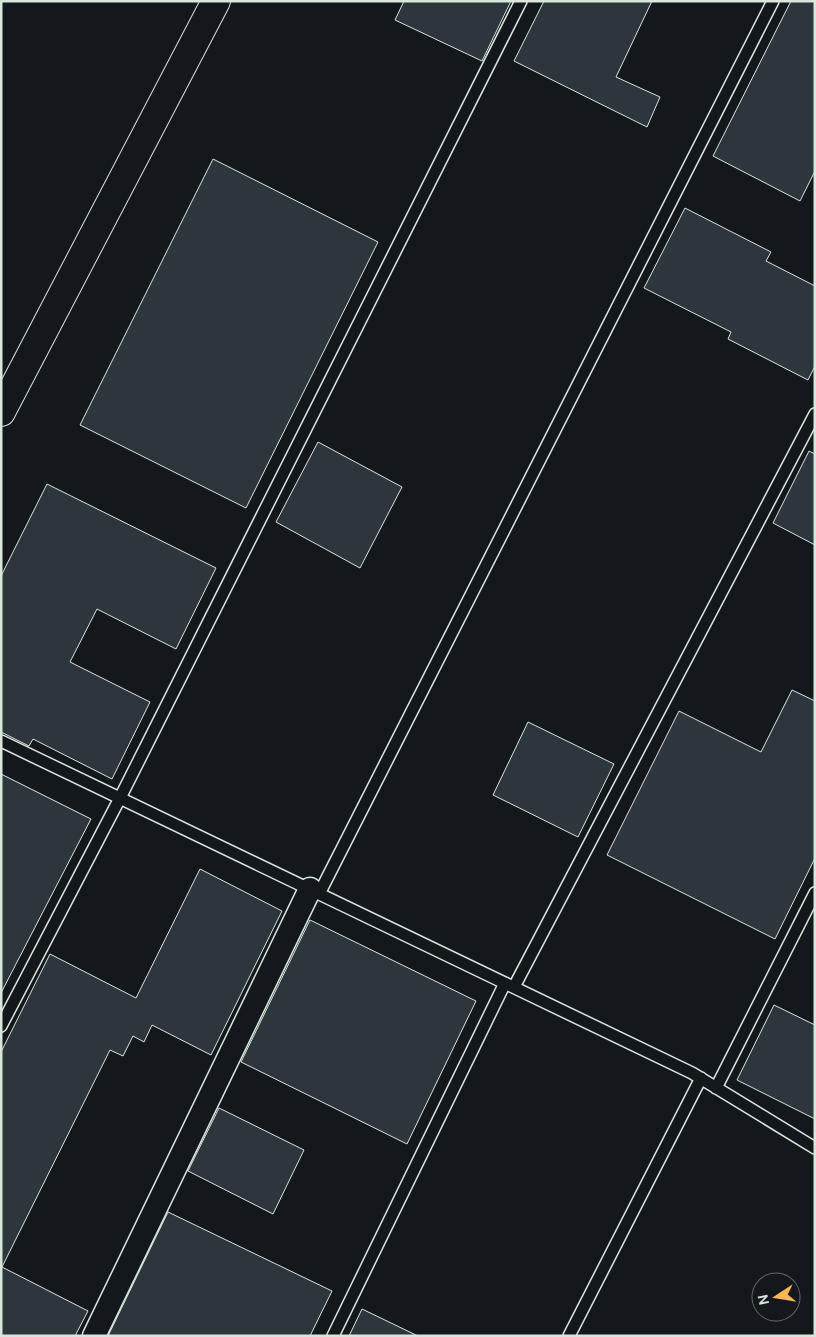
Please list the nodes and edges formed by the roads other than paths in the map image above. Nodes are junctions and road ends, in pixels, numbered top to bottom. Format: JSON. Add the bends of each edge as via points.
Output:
{"nodes":[{"id":1,"x":216,"y":1,"type":"edge"},
{"id":2,"x":521,"y":1,"type":"edge"},
{"id":3,"x":772,"y":1,"type":"edge"},
{"id":4,"x":1,"y":412,"type":"edge"},
{"id":5,"x":815,"y":414,"type":"edge"},
{"id":6,"x":1,"y":741,"type":"edge"},
{"id":7,"x":120,"y":798,"type":"junction"},
{"id":8,"x":315,"y":891,"type":"junction"},
{"id":9,"x":815,"y":893,"type":"edge"},
{"id":10,"x":510,"y":985,"type":"junction"},
{"id":11,"x":1,"y":1026,"type":"edge"},
{"id":12,"x":701,"y":1078,"type":"junction"},
{"id":13,"x":716,"y":1088,"type":"junction"},
{"id":14,"x":815,"y":1148,"type":"edge"},
{"id":15,"x":94,"y":1336,"type":"edge"},
{"id":16,"x":333,"y":1336,"type":"edge"},
{"id":17,"x":569,"y":1336,"type":"edge"}],
"edges":[{"from":1,"to":4,"type":"main road"},
{"from":2,"to":7,"type":"lane"},
{"from":3,"to":8,"type":"lane"},
{"from":5,"to":10,"type":"lane"},
{"from":6,"to":7,"type":"lane"},
{"from":7,"to":8,"type":"lane"},
{"from":7,"to":11,"type":"lane"},
{"from":8,"to":10,"type":"lane"},
{"from":8,"to":15,"type":"street"},
{"from":9,"to":13,"type":"lane"},
{"from":10,"to":12,"type":"lane"},
{"from":10,"to":16,"type":"lane"},
{"from":12,"to":13,"type":"lane"},
{"from":12,"to":17,"type":"lane"},
{"from":13,"to":14,"type":"lane"}]}
